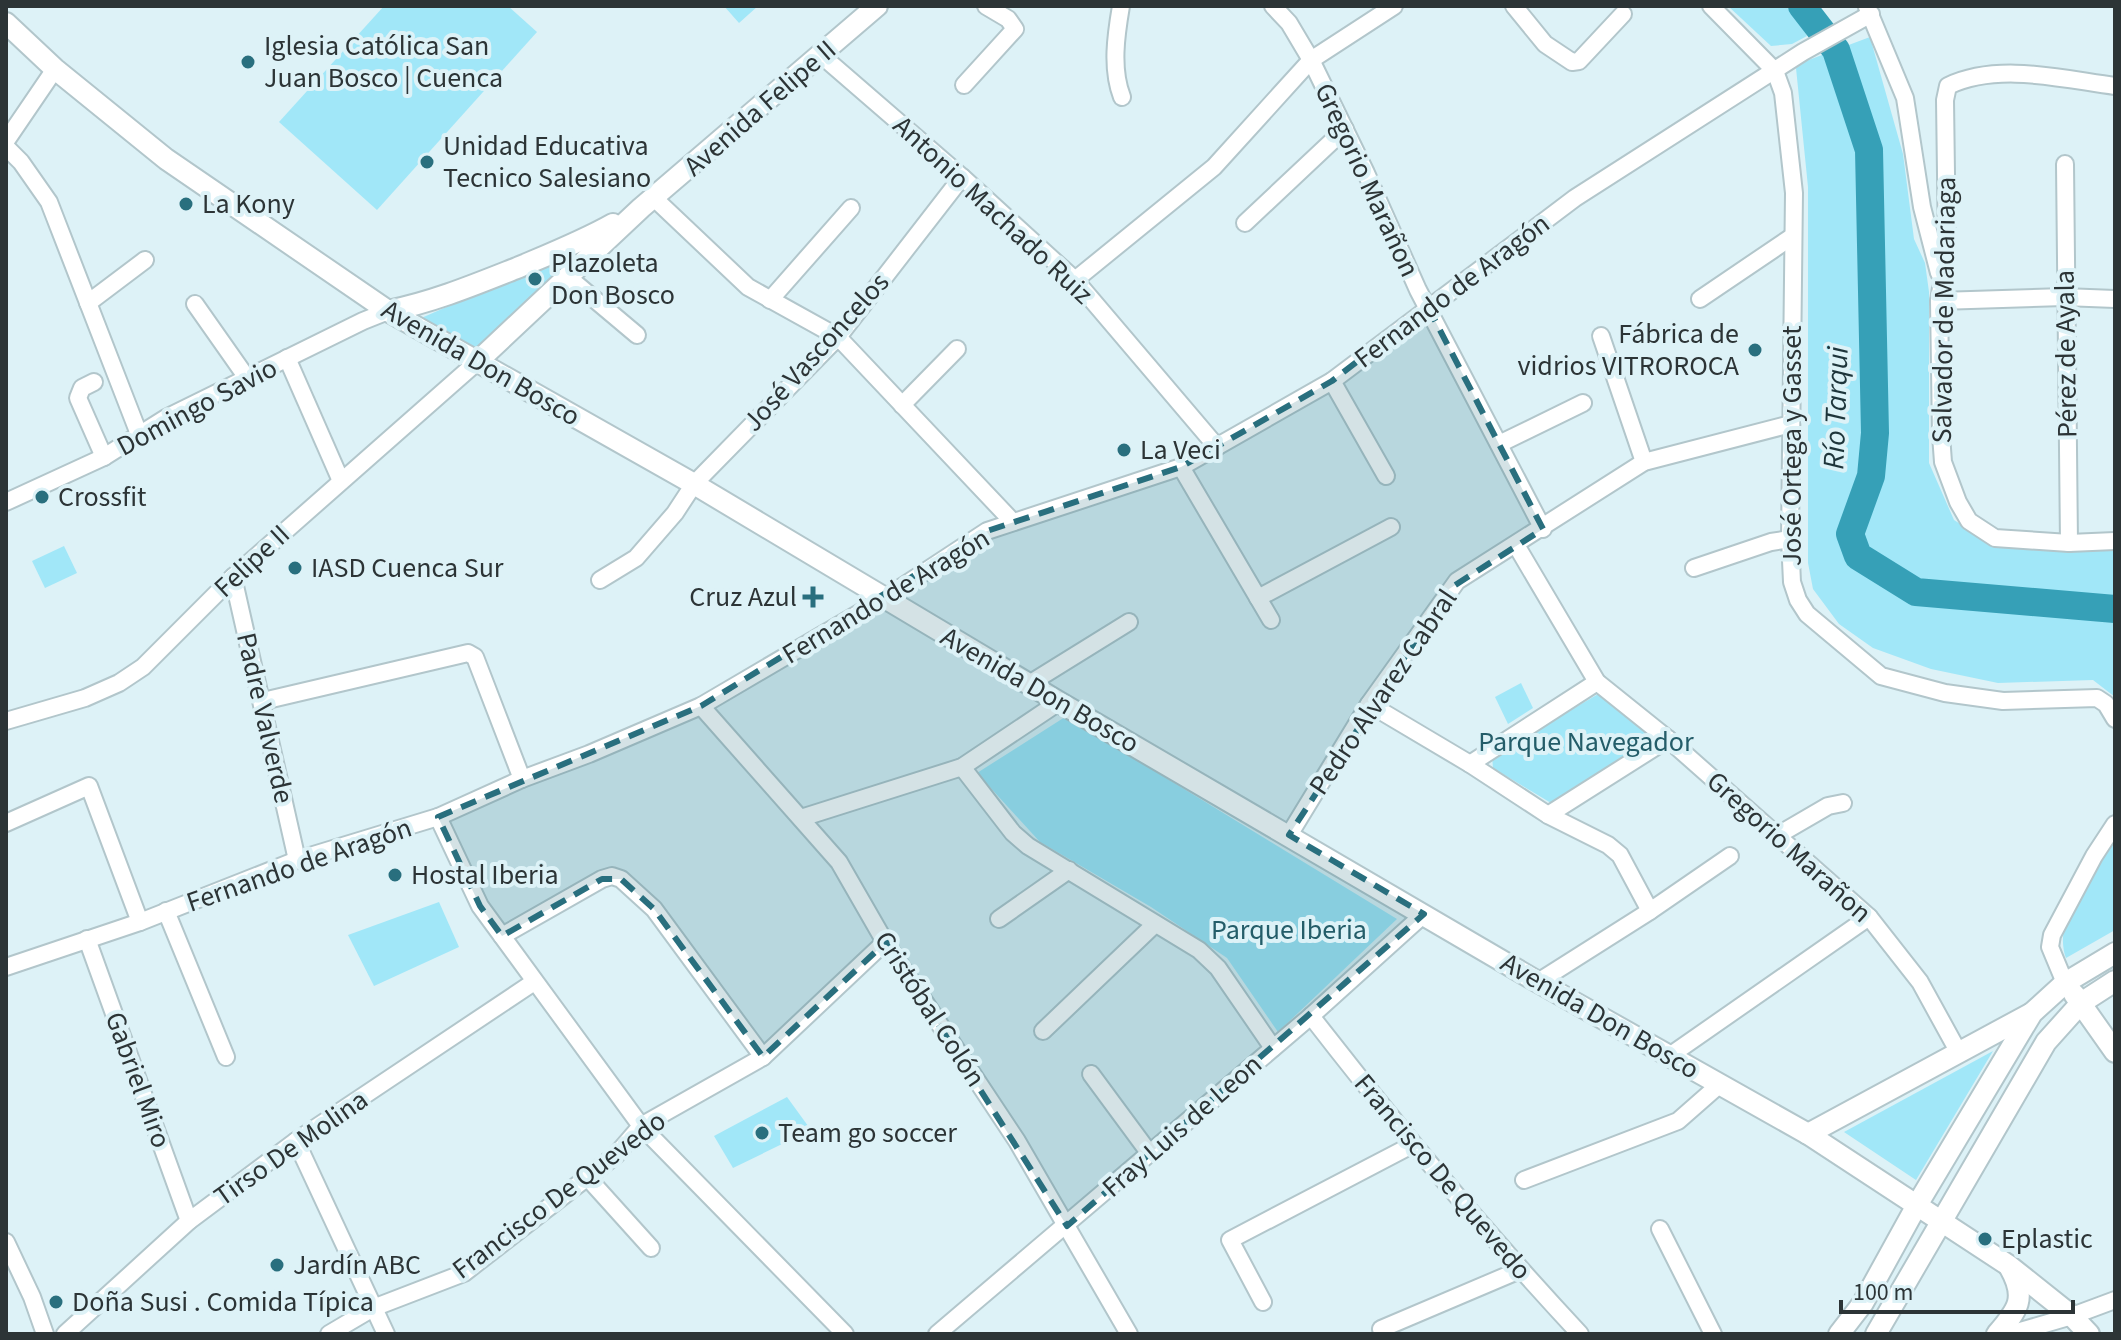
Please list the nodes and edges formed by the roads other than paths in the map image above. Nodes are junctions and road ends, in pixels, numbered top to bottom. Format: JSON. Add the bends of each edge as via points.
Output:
{"nodes":[{"id":1,"x":877,"y":6,"type":"edge"},
{"id":2,"x":986,"y":6,"type":"edge"},
{"id":3,"x":1121,"y":6,"type":"edge"},
{"id":4,"x":1273,"y":6,"type":"edge"},
{"id":5,"x":1394,"y":6,"type":"edge"},
{"id":6,"x":1514,"y":6,"type":"edge"},
{"id":7,"x":1711,"y":6,"type":"edge"},
{"id":8,"x":1623,"y":14,"type":"dead end"},
{"id":9,"x":1866,"y":14,"type":"edge"},
{"id":10,"x":6,"y":23,"type":"edge"},
{"id":11,"x":821,"y":55,"type":"junction"},
{"id":12,"x":1311,"y":60,"type":"junction"},
{"id":13,"x":55,"y":69,"type":"junction"},
{"id":14,"x":1775,"y":71,"type":"junction"},
{"id":15,"x":964,"y":85,"type":"dead end"},
{"id":16,"x":2115,"y":86,"type":"edge"},
{"id":17,"x":1122,"y":97,"type":"dead end"},
{"id":18,"x":1345,"y":129,"type":"junction"},
{"id":19,"x":6,"y":144,"type":"edge"},
{"id":20,"x":2065,"y":164,"type":"dead end"},
{"id":21,"x":962,"y":177,"type":"junction"},
{"id":22,"x":648,"y":203,"type":"junction"},
{"id":23,"x":851,"y":208,"type":"dead end"},
{"id":24,"x":1245,"y":223,"type":"dead end"},
{"id":25,"x":1793,"y":236,"type":"junction"},
{"id":26,"x":145,"y":260,"type":"dead end"},
{"id":27,"x":568,"y":277,"type":"junction"},
{"id":28,"x":1075,"y":280,"type":"junction"},
{"id":29,"x":1941,"y":282,"type":"junction"},
{"id":30,"x":2064,"y":297,"type":"junction"},
{"id":31,"x":1700,"y":299,"type":"dead end"},
{"id":32,"x":2115,"y":299,"type":"edge"},
{"id":33,"x":770,"y":300,"type":"junction"},
{"id":34,"x":1939,"y":301,"type":"junction"},
{"id":35,"x":88,"y":303,"type":"junction"},
{"id":36,"x":195,"y":304,"type":"dead end"},
{"id":37,"x":1428,"y":307,"type":"junction"},
{"id":38,"x":388,"y":311,"type":"junction"},
{"id":39,"x":637,"y":335,"type":"dead end"},
{"id":40,"x":1601,"y":336,"type":"dead end"},
{"id":41,"x":838,"y":337,"type":"junction"},
{"id":42,"x":957,"y":349,"type":"dead end"},
{"id":43,"x":287,"y":358,"type":"junction"},
{"id":44,"x":477,"y":362,"type":"junction"},
{"id":45,"x":247,"y":378,"type":"junction"},
{"id":46,"x":1332,"y":381,"type":"junction"},
{"id":47,"x":94,"y":382,"type":"dead end"},
{"id":48,"x":1583,"y":403,"type":"dead end"},
{"id":49,"x":902,"y":405,"type":"junction"},
{"id":50,"x":1791,"y":424,"type":"junction"},
{"id":51,"x":139,"y":434,"type":"junction"},
{"id":52,"x":1499,"y":444,"type":"junction"},
{"id":53,"x":1217,"y":447,"type":"junction"},
{"id":54,"x":104,"y":457,"type":"junction"},
{"id":55,"x":1644,"y":462,"type":"junction"},
{"id":56,"x":1181,"y":467,"type":"junction"},
{"id":57,"x":1386,"y":476,"type":"dead end"},
{"id":58,"x":341,"y":481,"type":"junction"},
{"id":59,"x":694,"y":484,"type":"junction"},
{"id":60,"x":6,"y":502,"type":"edge"},
{"id":61,"x":1013,"y":522,"type":"junction"},
{"id":62,"x":1391,"y":527,"type":"dead end"},
{"id":63,"x":1543,"y":529,"type":"junction"},
{"id":64,"x":1790,"y":539,"type":"junction"},
{"id":65,"x":2115,"y":541,"type":"edge"},
{"id":66,"x":2069,"y":543,"type":"junction"},
{"id":67,"x":1516,"y":545,"type":"junction"},
{"id":68,"x":1694,"y":568,"type":"dead end"},
{"id":69,"x":233,"y":577,"type":"junction"},
{"id":70,"x":600,"y":580,"type":"dead end"},
{"id":71,"x":885,"y":598,"type":"junction"},
{"id":72,"x":1258,"y":598,"type":"junction"},
{"id":73,"x":1271,"y":620,"type":"dead end"},
{"id":74,"x":1129,"y":622,"type":"dead end"},
{"id":75,"x":1597,"y":682,"type":"junction"},
{"id":76,"x":1029,"y":684,"type":"junction"},
{"id":77,"x":263,"y":701,"type":"junction"},
{"id":78,"x":1059,"y":702,"type":"junction"},
{"id":79,"x":1369,"y":704,"type":"junction"},
{"id":80,"x":701,"y":706,"type":"junction"},
{"id":81,"x":2115,"y":719,"type":"edge"},
{"id":82,"x":6,"y":721,"type":"edge"},
{"id":83,"x":1668,"y":739,"type":"junction"},
{"id":84,"x":1470,"y":764,"type":"junction"},
{"id":85,"x":962,"y":767,"type":"junction"},
{"id":86,"x":522,"y":779,"type":"junction"},
{"id":87,"x":1843,"y":803,"type":"dead end"},
{"id":88,"x":1548,"y":815,"type":"junction"},
{"id":89,"x":438,"y":817,"type":"junction"},
{"id":90,"x":801,"y":818,"type":"junction"},
{"id":91,"x":6,"y":823,"type":"edge"},
{"id":92,"x":2115,"y":824,"type":"edge"},
{"id":93,"x":1289,"y":835,"type":"junction"},
{"id":94,"x":1778,"y":835,"type":"junction"},
{"id":95,"x":1730,"y":856,"type":"dead end"},
{"id":96,"x":297,"y":860,"type":"junction"},
{"id":97,"x":1069,"y":870,"type":"junction"},
{"id":98,"x":166,"y":911,"type":"junction"},
{"id":99,"x":1650,"y":911,"type":"junction"},
{"id":100,"x":1424,"y":914,"type":"junction"},
{"id":101,"x":1869,"y":917,"type":"junction"},
{"id":102,"x":999,"y":919,"type":"dead end"},
{"id":103,"x":140,"y":922,"type":"junction"},
{"id":104,"x":1155,"y":924,"type":"junction"},
{"id":105,"x":502,"y":936,"type":"junction"},
{"id":106,"x":87,"y":939,"type":"junction"},
{"id":107,"x":885,"y":942,"type":"junction"},
{"id":108,"x":2108,"y":957,"type":"edge"},
{"id":109,"x":6,"y":967,"type":"edge"},
{"id":110,"x":534,"y":982,"type":"junction"},
{"id":111,"x":1538,"y":982,"type":"junction"},
{"id":112,"x":2115,"y":982,"type":"edge"},
{"id":113,"x":2065,"y":983,"type":"junction"},
{"id":114,"x":2081,"y":1003,"type":"junction"},
{"id":115,"x":2032,"y":1013,"type":"junction"},
{"id":116,"x":1311,"y":1016,"type":"junction"},
{"id":117,"x":1043,"y":1031,"type":"dead end"},
{"id":118,"x":1273,"y":1048,"type":"junction"},
{"id":119,"x":2115,"y":1052,"type":"edge"},
{"id":120,"x":1959,"y":1053,"type":"junction"},
{"id":121,"x":226,"y":1057,"type":"dead end"},
{"id":122,"x":763,"y":1057,"type":"junction"},
{"id":123,"x":1668,"y":1057,"type":"junction"},
{"id":124,"x":1091,"y":1074,"type":"dead end"},
{"id":125,"x":1719,"y":1085,"type":"junction"},
{"id":126,"x":641,"y":1126,"type":"junction"},
{"id":127,"x":1808,"y":1134,"type":"junction"},
{"id":128,"x":296,"y":1141,"type":"junction"},
{"id":129,"x":1412,"y":1145,"type":"junction"},
{"id":130,"x":1150,"y":1154,"type":"junction"},
{"id":131,"x":587,"y":1177,"type":"junction"},
{"id":132,"x":1524,"y":1180,"type":"dead end"},
{"id":133,"x":1917,"y":1205,"type":"junction"},
{"id":134,"x":189,"y":1221,"type":"junction"},
{"id":135,"x":1942,"y":1222,"type":"junction"},
{"id":136,"x":1067,"y":1226,"type":"junction"},
{"id":137,"x":1660,"y":1229,"type":"dead end"},
{"id":138,"x":6,"y":1242,"type":"edge"},
{"id":139,"x":651,"y":1248,"type":"dead end"},
{"id":140,"x":2008,"y":1265,"type":"junction"},
{"id":141,"x":1520,"y":1270,"type":"junction"},
{"id":142,"x":2115,"y":1300,"type":"edge"},
{"id":143,"x":1263,"y":1302,"type":"dead end"},
{"id":144,"x":373,"y":1308,"type":"junction"},
{"id":145,"x":2072,"y":1316,"type":"junction"},
{"id":146,"x":1381,"y":1329,"type":"dead end"},
{"id":147,"x":45,"y":1334,"type":"edge"},
{"id":148,"x":65,"y":1334,"type":"edge"},
{"id":149,"x":329,"y":1334,"type":"edge"},
{"id":150,"x":386,"y":1334,"type":"edge"},
{"id":151,"x":845,"y":1334,"type":"edge"},
{"id":152,"x":937,"y":1334,"type":"edge"},
{"id":153,"x":1129,"y":1334,"type":"edge"},
{"id":154,"x":1580,"y":1334,"type":"edge"},
{"id":155,"x":1713,"y":1334,"type":"edge"},
{"id":156,"x":1839,"y":1334,"type":"edge"},
{"id":157,"x":1876,"y":1334,"type":"edge"},
{"id":158,"x":1997,"y":1334,"type":"edge"},
{"id":159,"x":2010,"y":1334,"type":"edge"},
{"id":160,"x":2089,"y":1334,"type":"edge"}],
"edges":[{"from":1,"to":11,"type":"main road","name":"Avenida Felipe II"},
{"from":2,"to":15,"type":"street","via":[[1015,29]]},
{"from":3,"to":17,"type":"street","via":[[1116,46]]},
{"from":4,"to":12,"type":"street","name":"Gregorio Marañon"},
{"from":5,"to":12,"type":"street"},
{"from":6,"to":8,"type":"street","via":[[1545,44],[1572,62],[1579,61]]},
{"from":7,"to":14,"type":"street"},
{"from":9,"to":14,"type":"street","name":"Fernando de Aragón"},
{"from":9,"to":29,"type":"street","via":[[1905,98],[1922,207]]},
{"from":10,"to":13,"type":"main road","name":"Avenida Don Bosco"},
{"from":11,"to":21,"type":"street","name":"Antonio Machado Ruiz"},
{"from":11,"to":22,"type":"main road","name":"Avenida Felipe II"},
{"from":12,"to":18,"type":"street","name":"Gregorio Marañon"},
{"from":12,"to":28,"type":"street","via":[[1214,167]]},
{"from":13,"to":19,"type":"street"},
{"from":13,"to":38,"type":"main road","name":"Avenida Don Bosco","via":[[166,159]]},
{"from":14,"to":25,"type":"street","name":"José Ortega y Gasset","via":[[1783,93],[1794,193]]},
{"from":14,"to":37,"type":"street","name":"Fernando de Aragón","via":[[1575,198]]},
{"from":16,"to":29,"type":"street","name":"Salvador de Madariaga","via":[[1994,73],[1948,86],[1947,248]]},
{"from":18,"to":24,"type":"street"},
{"from":18,"to":37,"type":"street","name":"Gregorio Marañon"},
{"from":19,"to":35,"type":"street","via":[[49,202]]},
{"from":20,"to":30,"type":"street","name":"Pérez de Ayala"},
{"from":21,"to":28,"type":"street","name":"Antonio Machado Ruiz"},
{"from":21,"to":41,"type":"street","name":"José Vasconcelos"},
{"from":22,"to":27,"type":"main road","name":"Avenida Felipe II"},
{"from":22,"to":33,"type":"street"},
{"from":22,"to":38,"type":"main road","name":"Avenida Felipe II","via":[[596,234],[476,285]]},
{"from":23,"to":33,"type":"street"},
{"from":25,"to":31,"type":"street"},
{"from":25,"to":50,"type":"street","name":"José Ortega y Gasset"},
{"from":26,"to":35,"type":"street"},
{"from":27,"to":39,"type":"street"},
{"from":27,"to":44,"type":"main road","name":"Avenida Felipe II"},
{"from":28,"to":53,"type":"street","name":"Antonio Machado Ruiz"},
{"from":29,"to":34,"type":"street","name":"Salvador de Madariaga"},
{"from":30,"to":32,"type":"street"},
{"from":30,"to":34,"type":"street"},
{"from":30,"to":66,"type":"street","name":"Pérez de Ayala"},
{"from":33,"to":41,"type":"street"},
{"from":34,"to":66,"type":"street","name":"Salvador de Madariaga","via":[[1943,462],[1962,512],[1995,538]]},
{"from":35,"to":51,"type":"street"},
{"from":36,"to":45,"type":"street"},
{"from":37,"to":46,"type":"street","name":"Fernando de Aragón"},
{"from":37,"to":52,"type":"street","name":"Gregorio Marañon"},
{"from":38,"to":43,"type":"street","name":"Domingo Savio"},
{"from":38,"to":44,"type":"main road","name":"Avenida Don Bosco"},
{"from":40,"to":55,"type":"street"},
{"from":41,"to":49,"type":"street"},
{"from":41,"to":59,"type":"street","name":"José Vasconcelos"},
{"from":42,"to":49,"type":"street"},
{"from":43,"to":45,"type":"street","name":"Domingo Savio"},
{"from":43,"to":58,"type":"street"},
{"from":44,"to":58,"type":"street","name":"Felipe II"},
{"from":44,"to":59,"type":"main road","name":"Avenida Don Bosco"},
{"from":45,"to":51,"type":"street","name":"Domingo Savio"},
{"from":46,"to":53,"type":"street","name":"Fernando de Aragón"},
{"from":46,"to":57,"type":"street"},
{"from":47,"to":54,"type":"street","via":[[82,388],[78,398]]},
{"from":48,"to":52,"type":"street"},
{"from":49,"to":61,"type":"street"},
{"from":50,"to":55,"type":"street","name":"Pedro Alvarez Cabral"},
{"from":50,"to":64,"type":"street","name":"José Ortega y Gasset"},
{"from":51,"to":54,"type":"street","name":"Domingo Savio"},
{"from":52,"to":63,"type":"street","name":"Gregorio Marañon"},
{"from":53,"to":56,"type":"street","name":"Fernando de Aragón"},
{"from":54,"to":60,"type":"street","name":"Domingo Savio"},
{"from":55,"to":63,"type":"street","name":"Pedro Alvarez Cabral"},
{"from":56,"to":61,"type":"street","name":"Fernando de Aragón"},
{"from":56,"to":72,"type":"street"},
{"from":58,"to":69,"type":"street","name":"Felipe II"},
{"from":59,"to":70,"type":"street","name":"José Vasconcelos","via":[[636,558]]},
{"from":59,"to":71,"type":"main road","name":"Avenida Don Bosco"},
{"from":61,"to":71,"type":"street","name":"Fernando de Aragón","via":[[987,531]]},
{"from":62,"to":72,"type":"street"},
{"from":63,"to":67,"type":"street","name":"Pedro Alvarez Cabral"},
{"from":64,"to":68,"type":"street"},
{"from":64,"to":81,"type":"street","name":"José Ortega y Gasset","via":[[1798,600],[1872,671],[1945,693],[2003,701],[2097,698]]},
{"from":65,"to":66,"type":"street","name":"Salvador de Madariaga"},
{"from":67,"to":75,"type":"street","name":"Gregorio Marañon"},
{"from":67,"to":79,"type":"street","name":"Pedro Alvarez Cabral","via":[[1449,589]]},
{"from":69,"to":77,"type":"street","name":"Padre Valverde"},
{"from":69,"to":82,"type":"street","name":"Felipe II","via":[[143,667],[119,683]]},
{"from":71,"to":76,"type":"main road","name":"Avenida Don Bosco"},
{"from":71,"to":80,"type":"street","name":"Fernando de Aragón"},
{"from":72,"to":73,"type":"street"},
{"from":74,"to":76,"type":"street"},
{"from":75,"to":83,"type":"street","name":"Gregorio Marañon"},
{"from":75,"to":84,"type":"street"},
{"from":76,"to":78,"type":"main road","name":"Avenida Don Bosco"},
{"from":77,"to":86,"type":"street","via":[[468,653],[475,657]]},
{"from":77,"to":96,"type":"street","name":"Padre Valverde"},
{"from":78,"to":85,"type":"street"},
{"from":78,"to":93,"type":"main road","name":"Avenida Don Bosco"},
{"from":79,"to":84,"type":"street"},
{"from":79,"to":93,"type":"street","name":"Pedro Alvarez Cabral"},
{"from":80,"to":86,"type":"street","name":"Fernando de Aragón"},
{"from":80,"to":90,"type":"street","name":"Cristóbal Colón"},
{"from":83,"to":88,"type":"street"},
{"from":83,"to":94,"type":"street","name":"Gregorio Marañon"},
{"from":84,"to":88,"type":"street"},
{"from":85,"to":90,"type":"street"},
{"from":85,"to":97,"type":"street","via":[[1013,833]]},
{"from":86,"to":89,"type":"street","name":"Fernando de Aragón"},
{"from":87,"to":94,"type":"street"},
{"from":88,"to":99,"type":"street","via":[[1620,855]]},
{"from":89,"to":96,"type":"street","name":"Fernando de Aragón"},
{"from":89,"to":105,"type":"street","via":[[480,906]]},
{"from":90,"to":107,"type":"street","name":"Cristóbal Colón","via":[[839,862]]},
{"from":91,"to":103,"type":"street","via":[[89,786]]},
{"from":92,"to":113,"type":"street","via":[[2050,941]]},
{"from":93,"to":100,"type":"main road","name":"Avenida Don Bosco"},
{"from":94,"to":101,"type":"street","name":"Gregorio Marañon"},
{"from":95,"to":99,"type":"street"},
{"from":96,"to":98,"type":"street","name":"Fernando de Aragón"},
{"from":97,"to":102,"type":"street"},
{"from":97,"to":104,"type":"street"},
{"from":98,"to":103,"type":"street","name":"Fernando de Aragón"},
{"from":98,"to":121,"type":"street"},
{"from":99,"to":111,"type":"street"},
{"from":100,"to":111,"type":"main road","name":"Avenida Don Bosco"},
{"from":100,"to":116,"type":"street","name":"Fray Luis de Leon"},
{"from":101,"to":120,"type":"street","name":"Gregorio Marañon","via":[[1920,982]]},
{"from":101,"to":123,"type":"street"},
{"from":103,"to":106,"type":"street","name":"Fernando de Aragón"},
{"from":104,"to":117,"type":"street"},
{"from":104,"to":118,"type":"street","via":[[1218,968]]},
{"from":105,"to":110,"type":"street"},
{"from":105,"to":122,"type":"street","via":[[602,879],[621,879],[654,909]]},
{"from":106,"to":109,"type":"street","name":"Fernando de Aragón"},
{"from":106,"to":134,"type":"street","name":"Gabriel Miro"},
{"from":107,"to":122,"type":"street","name":"Francisco De Quevedo"},
{"from":107,"to":136,"type":"street","name":"Cristóbal Colón"},
{"from":108,"to":112,"type":"main road"},
{"from":108,"to":113,"type":"main road"},
{"from":110,"to":126,"type":"street"},
{"from":110,"to":128,"type":"street","name":"Tirso De Molina"},
{"from":111,"to":123,"type":"main road","name":"Avenida Don Bosco"},
{"from":112,"to":114,"type":"main road"},
{"from":113,"to":114,"type":"main road"},
{"from":113,"to":115,"type":"main road"},
{"from":114,"to":119,"type":"main road"},
{"from":114,"to":135,"type":"main road","via":[[2046,1042]]},
{"from":115,"to":120,"type":"main road"},
{"from":115,"to":133,"type":"main road"},
{"from":116,"to":118,"type":"street","name":"Fray Luis de Leon"},
{"from":116,"to":129,"type":"street","name":"Francisco De Quevedo"},
{"from":118,"to":130,"type":"street","name":"Fray Luis de Leon"},
{"from":120,"to":127,"type":"main road"},
{"from":122,"to":126,"type":"street","name":"Francisco De Quevedo"},
{"from":123,"to":125,"type":"main road","name":"Avenida Don Bosco"},
{"from":124,"to":130,"type":"street"},
{"from":125,"to":127,"type":"main road","name":"Avenida Don Bosco"},
{"from":125,"to":132,"type":"street","via":[[1678,1121]]},
{"from":126,"to":131,"type":"street","name":"Francisco De Quevedo"},
{"from":126,"to":151,"type":"street"},
{"from":127,"to":133,"type":"main road","name":"Avenida Don Bosco"},
{"from":128,"to":134,"type":"street","name":"Tirso De Molina"},
{"from":128,"to":144,"type":"street"},
{"from":129,"to":141,"type":"street","name":"Francisco De Quevedo"},
{"from":129,"to":143,"type":"street","via":[[1230,1240]]},
{"from":130,"to":136,"type":"street","name":"Fray Luis de Leon"},
{"from":131,"to":139,"type":"street"},
{"from":131,"to":144,"type":"street","name":"Francisco De Quevedo","via":[[464,1273]]},
{"from":133,"to":135,"type":"main road","name":"Avenida Don Bosco"},
{"from":133,"to":156,"type":"main road","via":[[1863,1303]]},
{"from":134,"to":148,"type":"street","name":"Tirso De Molina"},
{"from":135,"to":140,"type":"main road","name":"Avenida Don Bosco"},
{"from":135,"to":157,"type":"main road"},
{"from":136,"to":152,"type":"street","name":"Fray Luis de Leon"},
{"from":136,"to":153,"type":"street","name":"Cristóbal Colón"},
{"from":137,"to":155,"type":"street"},
{"from":138,"to":147,"type":"street"},
{"from":140,"to":145,"type":"main road","name":"Avenida Don Bosco"},
{"from":140,"to":158,"type":"main road","via":[[2019,1285],[2019,1301]]},
{"from":141,"to":146,"type":"street"},
{"from":141,"to":154,"type":"street","name":"Francisco De Quevedo"},
{"from":142,"to":145,"type":"street"},
{"from":144,"to":149,"type":"street","name":"Francisco De Quevedo"},
{"from":144,"to":150,"type":"street"},
{"from":145,"to":159,"type":"street"},
{"from":145,"to":160,"type":"main road","name":"Avenida Don Bosco"}]}
